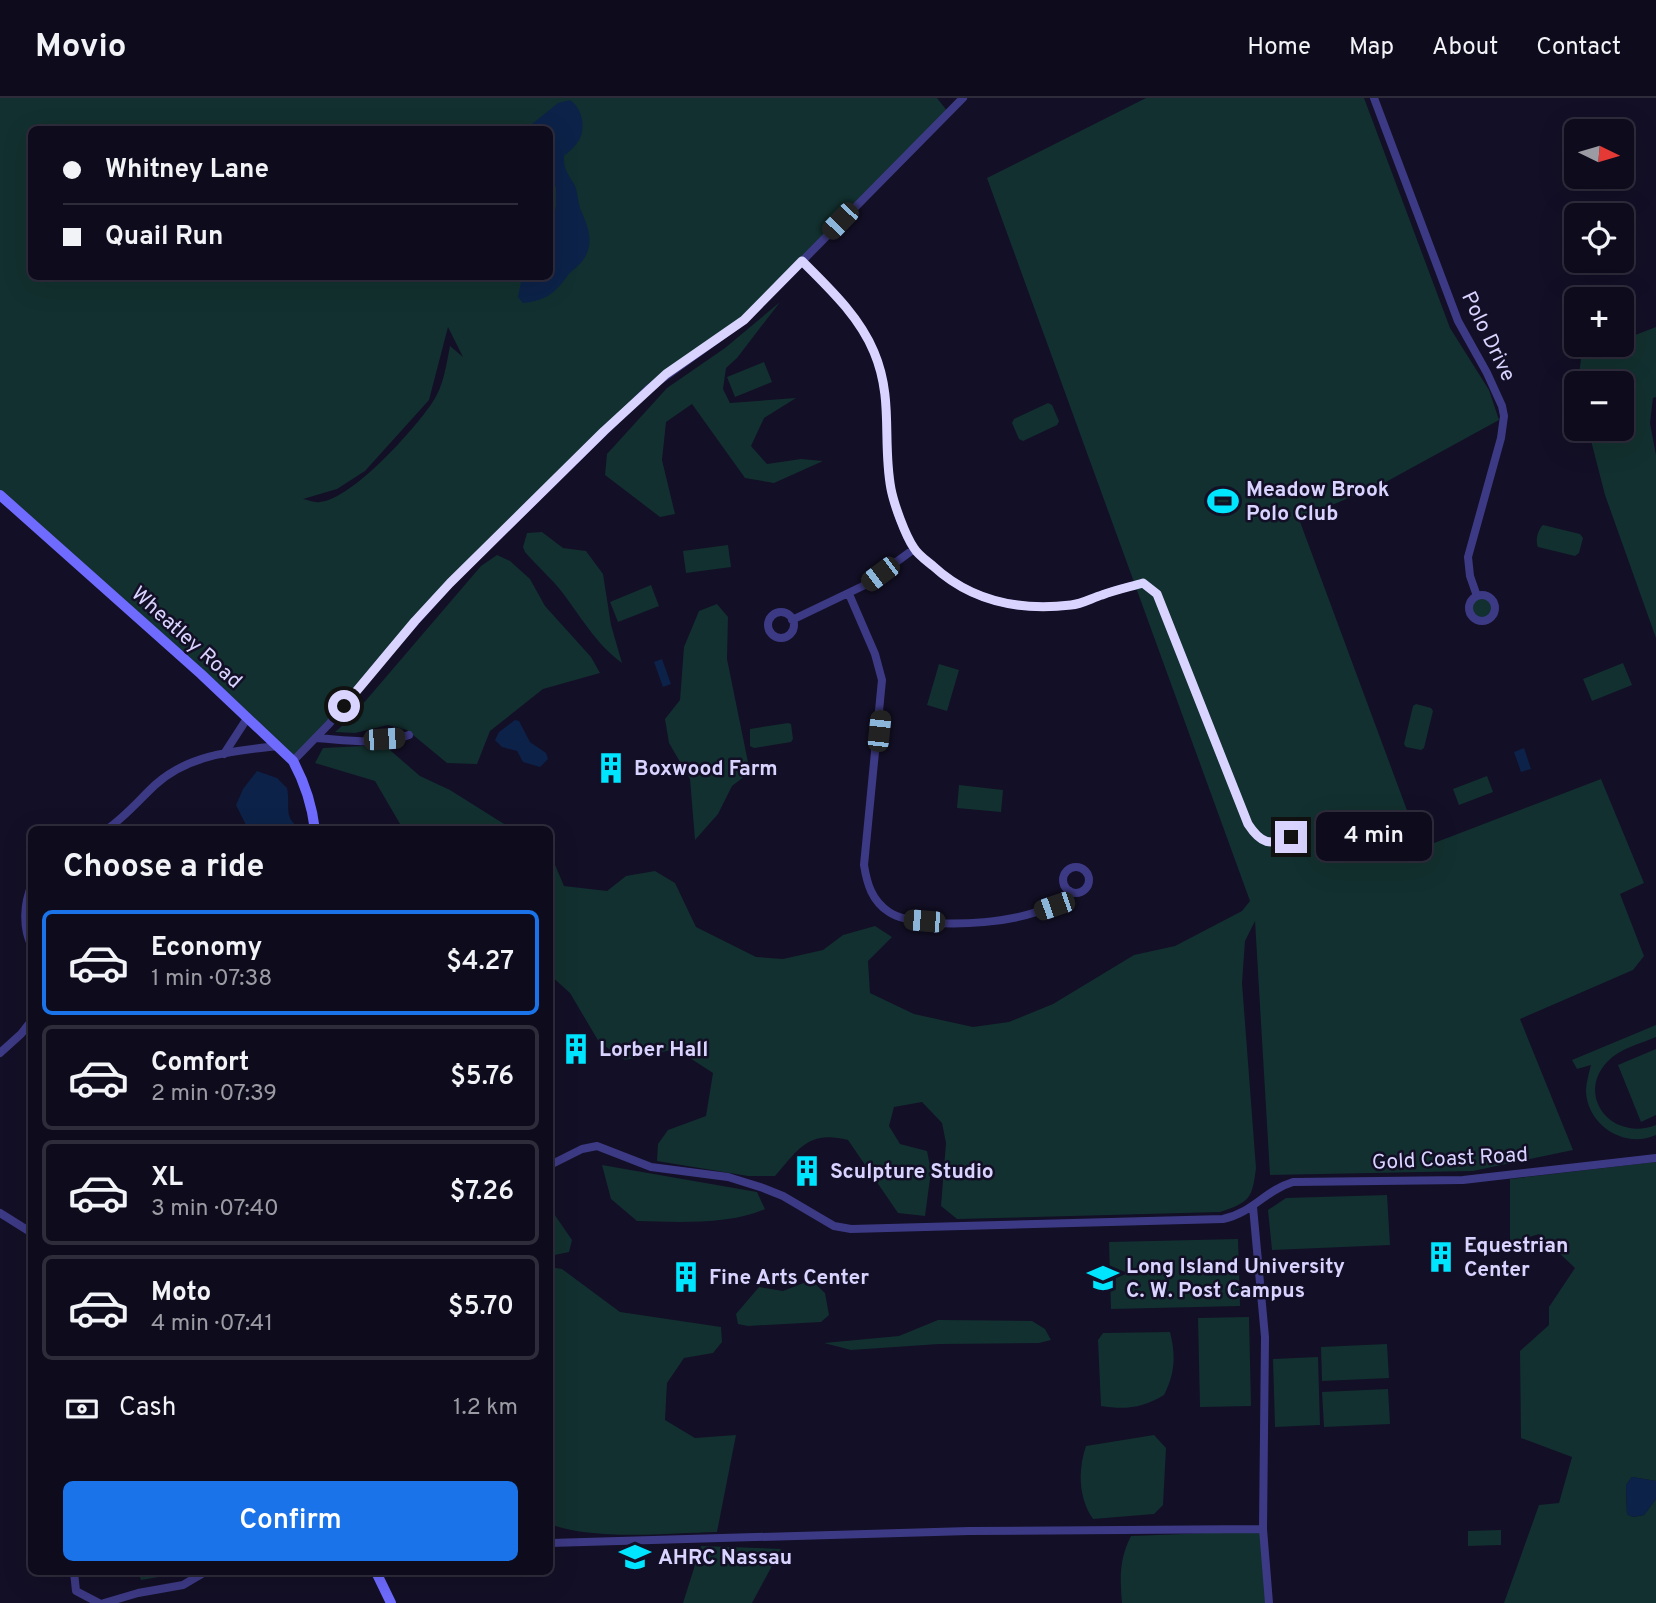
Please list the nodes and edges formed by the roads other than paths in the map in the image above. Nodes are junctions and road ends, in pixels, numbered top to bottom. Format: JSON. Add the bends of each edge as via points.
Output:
{"nodes":[{"id":1,"x":963,"y":98,"type":"edge"},
{"id":2,"x":1374,"y":98,"type":"edge"},
{"id":3,"x":802,"y":261,"type":"junction"},
{"id":4,"x":0,"y":495,"type":"edge"},
{"id":5,"x":914,"y":549,"type":"junction"},
{"id":6,"x":849,"y":593,"type":"junction"},
{"id":7,"x":1477,"y":596,"type":"dead end"},
{"id":8,"x":792,"y":620,"type":"dead end"},
{"id":9,"x":248,"y":717,"type":"junction"},
{"id":10,"x":409,"y":735,"type":"dead end"},
{"id":11,"x":316,"y":738,"type":"junction"},
{"id":12,"x":278,"y":746,"type":"junction"},
{"id":13,"x":224,"y":754,"type":"junction"},
{"id":14,"x":293,"y":761,"type":"junction"},
{"id":15,"x":111,"y":826,"type":"edge"},
{"id":16,"x":314,"y":826,"type":"edge"},
{"id":17,"x":1291,"y":837,"type":"dead end"},
{"id":18,"x":1070,"y":891,"type":"dead end"},
{"id":19,"x":28,"y":908,"type":"edge"},
{"id":20,"x":28,"y":935,"type":"edge"},
{"id":21,"x":28,"y":1025,"type":"edge"},
{"id":22,"x":0,"y":1053,"type":"edge"},
{"id":23,"x":1656,"y":1158,"type":"edge"},
{"id":24,"x":553,"y":1164,"type":"edge"},
{"id":25,"x":1253,"y":1207,"type":"junction"},
{"id":26,"x":0,"y":1213,"type":"edge"},
{"id":27,"x":28,"y":1230,"type":"edge"},
{"id":28,"x":1263,"y":1529,"type":"junction"},
{"id":29,"x":553,"y":1542,"type":"edge"},
{"id":30,"x":74,"y":1575,"type":"edge"},
{"id":31,"x":200,"y":1575,"type":"edge"},
{"id":32,"x":377,"y":1575,"type":"edge"},
{"id":33,"x":101,"y":1603,"type":"edge"},
{"id":34,"x":391,"y":1603,"type":"edge"},
{"id":35,"x":1269,"y":1603,"type":"edge"}],
"edges":[{"from":1,"to":3,"type":"street"},
{"from":2,"to":7,"type":"street","name":"Polo Drive","via":[[1458,321],[1488,373],[1504,416],[1468,556]]},
{"from":3,"to":5,"type":"street","via":[[850,313],[875,354],[887,403],[891,489]]},
{"from":3,"to":11,"type":"street","via":[[744,320],[666,374],[595,440],[450,583]]},
{"from":4,"to":9,"type":"main road","name":"Wheatley Road"},
{"from":5,"to":6,"type":"street"},
{"from":5,"to":17,"type":"street","via":[[969,593],[1013,605],[1075,605],[1143,583],[1157,594],[1248,824],[1261,840],[1273,843]]},
{"from":6,"to":8,"type":"street"},
{"from":6,"to":18,"type":"street","via":[[882,680],[864,865],[876,900],[905,919],[983,923],[1054,906]]},
{"from":9,"to":12,"type":"main road","name":"Wheatley Road"},
{"from":9,"to":13,"type":"street"},
{"from":10,"to":11,"type":"street","via":[[365,741]]},
{"from":11,"to":14,"type":"street"},
{"from":12,"to":13,"type":"street"},
{"from":12,"to":14,"type":"main road","name":"Wheatley Road"},
{"from":13,"to":15,"type":"street","via":[[177,768]]},
{"from":14,"to":16,"type":"main road","name":"Wheatley Road","via":[[303,779]]},
{"from":19,"to":20,"type":"street"},
{"from":21,"to":22,"type":"street"},
{"from":23,"to":25,"type":"street","name":"Gold Coast Road","via":[[1463,1180],[1293,1182],[1279,1186]]},
{"from":24,"to":25,"type":"street","name":"Gold Coast Road","via":[[597,1146],[651,1167],[728,1177],[783,1196],[834,1226],[850,1228],[1223,1219]]},
{"from":25,"to":28,"type":"street","via":[[1265,1337]]},
{"from":26,"to":27,"type":"street"},
{"from":28,"to":29,"type":"street"},
{"from":28,"to":35,"type":"street"},
{"from":30,"to":33,"type":"street","via":[[76,1591]]},
{"from":31,"to":33,"type":"street","via":[[183,1584]]},
{"from":32,"to":34,"type":"main road"}]}
